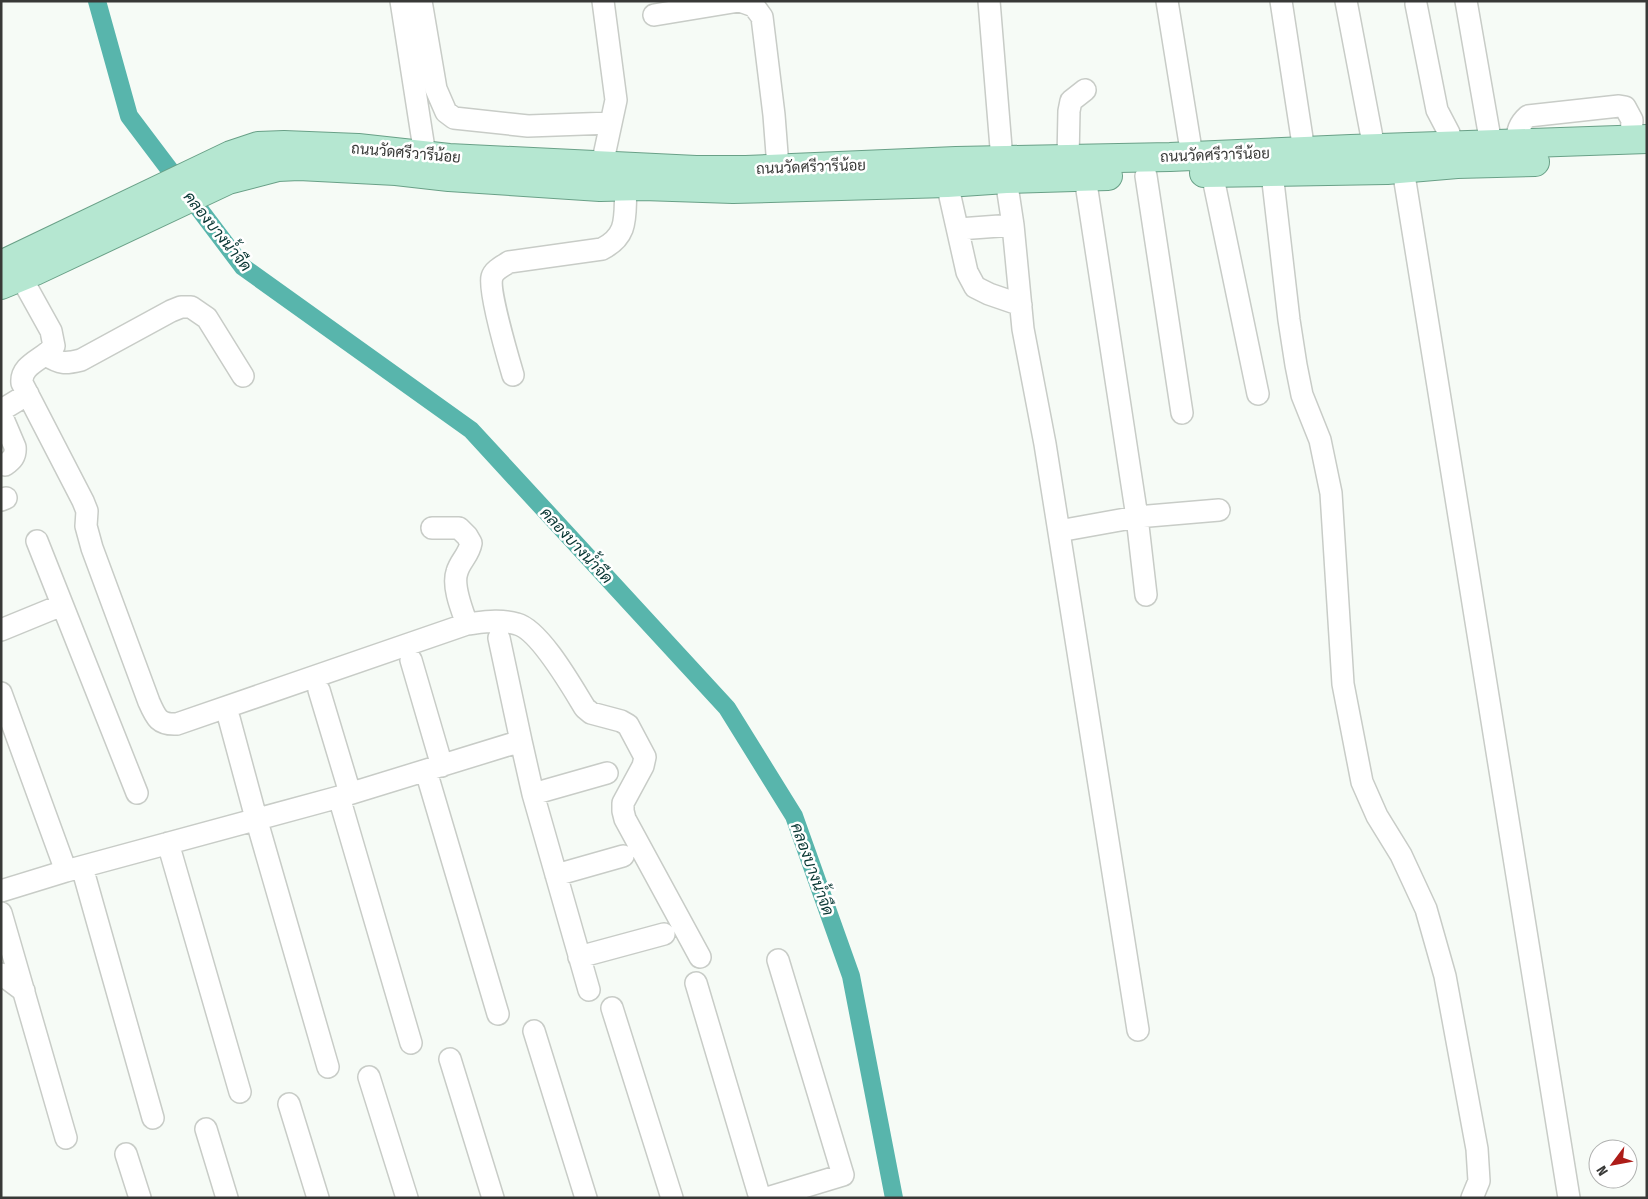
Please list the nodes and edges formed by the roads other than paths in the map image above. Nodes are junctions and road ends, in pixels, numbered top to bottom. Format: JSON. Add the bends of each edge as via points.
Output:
{"nodes":[{"id":1,"x":400,"y":1,"type":"edge"},
{"id":2,"x":422,"y":1,"type":"edge"},
{"id":3,"x":602,"y":1,"type":"edge"},
{"id":4,"x":739,"y":1,"type":"edge"},
{"id":5,"x":989,"y":1,"type":"edge"},
{"id":6,"x":1167,"y":1,"type":"edge"},
{"id":7,"x":1281,"y":1,"type":"edge"},
{"id":8,"x":1346,"y":1,"type":"edge"},
{"id":9,"x":1470,"y":1,"type":"edge"},
{"id":10,"x":1466,"y":2,"type":"edge"},
{"id":11,"x":1416,"y":4,"type":"dead end"},
{"id":12,"x":654,"y":15,"type":"dead end"},
{"id":13,"x":1085,"y":90,"type":"dead end"},
{"id":14,"x":612,"y":122,"type":"junction"},
{"id":15,"x":1504,"y":144,"type":"junction"},
{"id":16,"x":1452,"y":145,"type":"junction"},
{"id":17,"x":1642,"y":146,"type":"edge"},
{"id":18,"x":1374,"y":148,"type":"junction"},
{"id":19,"x":1304,"y":151,"type":"junction"},
{"id":20,"x":425,"y":155,"type":"junction"},
{"id":21,"x":1402,"y":158,"type":"junction"},
{"id":22,"x":355,"y":159,"type":"junction"},
{"id":23,"x":1202,"y":164,"type":"junction"},
{"id":24,"x":602,"y":165,"type":"junction"},
{"id":25,"x":778,"y":167,"type":"junction"},
{"id":26,"x":1077,"y":168,"type":"junction"},
{"id":27,"x":1004,"y":170,"type":"junction"},
{"id":28,"x":1272,"y":173,"type":"junction"},
{"id":29,"x":1146,"y":176,"type":"junction"},
{"id":30,"x":947,"y":183,"type":"junction"},
{"id":31,"x":626,"y":187,"type":"junction"},
{"id":32,"x":1014,"y":225,"type":"junction"},
{"id":33,"x":958,"y":229,"type":"junction"},
{"id":34,"x":17,"y":270,"type":"edge"},
{"id":35,"x":1021,"y":305,"type":"junction"},
{"id":36,"x":46,"y":355,"type":"junction"},
{"id":37,"x":512,"y":375,"type":"dead end"},
{"id":38,"x":243,"y":376,"type":"dead end"},
{"id":39,"x":28,"y":394,"type":"junction"},
{"id":40,"x":1258,"y":394,"type":"dead end"},
{"id":41,"x":1182,"y":413,"type":"dead end"},
{"id":42,"x":5,"y":465,"type":"dead end"},
{"id":43,"x":1219,"y":510,"type":"dead end"},
{"id":44,"x":1137,"y":518,"type":"junction"},
{"id":45,"x":432,"y":528,"type":"dead end"},
{"id":46,"x":1059,"y":531,"type":"junction"},
{"id":47,"x":36,"y":541,"type":"dead end"},
{"id":48,"x":1146,"y":595,"type":"dead end"},
{"id":49,"x":62,"y":605,"type":"junction"},
{"id":50,"x":466,"y":624,"type":"junction"},
{"id":51,"x":1,"y":630,"type":"edge"},
{"id":52,"x":499,"y":638,"type":"dead end"},
{"id":53,"x":412,"y":660,"type":"dead end"},
{"id":54,"x":319,"y":690,"type":"dead end"},
{"id":55,"x":1,"y":693,"type":"edge"},
{"id":56,"x":229,"y":718,"type":"dead end"},
{"id":57,"x":521,"y":741,"type":"junction"},
{"id":58,"x":434,"y":768,"type":"junction"},
{"id":59,"x":607,"y":773,"type":"dead end"},
{"id":60,"x":137,"y":793,"type":"dead end"},
{"id":61,"x":533,"y":794,"type":"junction"},
{"id":62,"x":344,"y":795,"type":"junction"},
{"id":63,"x":256,"y":818,"type":"junction"},
{"id":64,"x":168,"y":843,"type":"junction"},
{"id":65,"x":623,"y":856,"type":"dead end"},
{"id":66,"x":74,"y":869,"type":"junction"},
{"id":67,"x":556,"y":875,"type":"junction"},
{"id":68,"x":1,"y":892,"type":"edge"},
{"id":69,"x":1,"y":913,"type":"edge"},
{"id":70,"x":664,"y":934,"type":"dead end"},
{"id":71,"x":579,"y":957,"type":"junction"},
{"id":72,"x":700,"y":957,"type":"dead end"},
{"id":73,"x":778,"y":960,"type":"dead end"},
{"id":74,"x":1,"y":974,"type":"edge"},
{"id":75,"x":696,"y":983,"type":"dead end"},
{"id":76,"x":588,"y":990,"type":"dead end"},
{"id":77,"x":24,"y":991,"type":"junction"},
{"id":78,"x":612,"y":1008,"type":"dead end"},
{"id":79,"x":498,"y":1014,"type":"dead end"},
{"id":80,"x":1138,"y":1030,"type":"dead end"},
{"id":81,"x":534,"y":1031,"type":"dead end"},
{"id":82,"x":411,"y":1043,"type":"dead end"},
{"id":83,"x":450,"y":1059,"type":"dead end"},
{"id":84,"x":328,"y":1066,"type":"dead end"},
{"id":85,"x":369,"y":1077,"type":"dead end"},
{"id":86,"x":240,"y":1092,"type":"dead end"},
{"id":87,"x":289,"y":1104,"type":"dead end"},
{"id":88,"x":153,"y":1118,"type":"dead end"},
{"id":89,"x":206,"y":1129,"type":"dead end"},
{"id":90,"x":66,"y":1138,"type":"dead end"},
{"id":91,"x":126,"y":1154,"type":"dead end"},
{"id":92,"x":820,"y":1190,"type":"edge"},
{"id":93,"x":140,"y":1198,"type":"edge"},
{"id":94,"x":227,"y":1198,"type":"edge"},
{"id":95,"x":318,"y":1198,"type":"edge"},
{"id":96,"x":407,"y":1198,"type":"edge"},
{"id":97,"x":492,"y":1198,"type":"edge"},
{"id":98,"x":586,"y":1198,"type":"edge"},
{"id":99,"x":672,"y":1198,"type":"edge"},
{"id":100,"x":760,"y":1198,"type":"edge"},
{"id":101,"x":767,"y":1198,"type":"edge"},
{"id":102,"x":1472,"y":1198,"type":"edge"},
{"id":103,"x":1569,"y":1198,"type":"edge"}],
"edges":[{"from":1,"to":20,"type":"street"},
{"from":2,"to":14,"type":"street","via":[[436,89],[446,112],[454,118],[528,126]]},
{"from":3,"to":14,"type":"street","via":[[616,100]]},
{"from":4,"to":12,"type":"street"},
{"from":4,"to":25,"type":"street","via":[[754,6],[762,16]]},
{"from":5,"to":27,"type":"street"},
{"from":6,"to":23,"type":"street"},
{"from":7,"to":19,"type":"street"},
{"from":8,"to":18,"type":"street"},
{"from":9,"to":10,"type":"street"},
{"from":10,"to":15,"type":"street"},
{"from":11,"to":16,"type":"street","via":[[1437,110]]},
{"from":13,"to":26,"type":"street","via":[[1071,101],[1069,111]]},
{"from":14,"to":24,"type":"street"},
{"from":15,"to":16,"type":"main road","name":"ถนนวัดศรีวารีน้อย"},
{"from":15,"to":17,"type":"main road","name":"ถนนวัดศรีวารีน้อย"},
{"from":16,"to":21,"type":"main road","name":"ถนนวัดศรีวารีน้อย"},
{"from":17,"to":21,"type":"main road","name":"ถนนวัดศรีวารีน้อย","via":[[1457,164]]},
{"from":18,"to":19,"type":"main road","name":"ถนนวัดศรีวารีน้อย"},
{"from":18,"to":21,"type":"main road","name":"ถนนวัดศรีวารีน้อย"},
{"from":19,"to":23,"type":"main road","name":"ถนนวัดศรีวารีน้อย"},
{"from":20,"to":22,"type":"main road","name":"ถนนวัดศรีวารีน้อย"},
{"from":20,"to":24,"type":"main road","name":"ถนนวัดศรีวารีน้อย"},
{"from":21,"to":28,"type":"main road","name":"ถนนวัดศรีวารีน้อย"},
{"from":21,"to":103,"type":"street"},
{"from":22,"to":31,"type":"main road","name":"ถนนวัดศรีวารีน้อย","via":[[396,171],[449,177]]},
{"from":22,"to":34,"type":"main road","name":"ถนนวัดศรีวารีน้อย","via":[[278,167],[228,180]]},
{"from":23,"to":26,"type":"main road","name":"ถนนวัดศรีวารีน้อย"},
{"from":23,"to":28,"type":"main road","name":"ถนนวัดศรีวารีน้อย"},
{"from":23,"to":29,"type":"main road","name":"ถนนวัดศรีวารีน้อย"},
{"from":23,"to":40,"type":"street"},
{"from":24,"to":25,"type":"main road","name":"ถนนวัดศรีวารีน้อย","via":[[696,170]]},
{"from":25,"to":27,"type":"main road","name":"ถนนวัดศรีวารีน้อย"},
{"from":26,"to":27,"type":"main road","name":"ถนนวัดศรีวารีน้อย","via":[[1068,178]]},
{"from":26,"to":29,"type":"main road","name":"ถนนวัดศรีวารีน้อย"},
{"from":26,"to":44,"type":"street"},
{"from":27,"to":30,"type":"main road","name":"ถนนวัดศรีวารีน้อย"},
{"from":27,"to":32,"type":"street"},
{"from":28,"to":102,"type":"street","via":[[1296,365],[1302,395],[1320,440],[1331,493],[1343,684],[1362,782],[1426,909],[1445,976],[1477,1148],[1479,1181]]},
{"from":29,"to":41,"type":"street"},
{"from":30,"to":31,"type":"main road","name":"ถนนวัดศรีวารีน้อย","via":[[733,190]]},
{"from":30,"to":33,"type":"street"},
{"from":31,"to":37,"type":"street","via":[[623,230],[614,243],[602,249],[509,262],[492,277],[492,294]]},
{"from":32,"to":33,"type":"street"},
{"from":32,"to":35,"type":"street"},
{"from":33,"to":35,"type":"street","via":[[967,272],[975,287]]},
{"from":34,"to":36,"type":"street","via":[[54,340],[54,346]]},
{"from":35,"to":46,"type":"street"},
{"from":36,"to":38,"type":"street","via":[[57,362],[81,360],[171,311],[191,308],[207,318]]},
{"from":36,"to":39,"type":"street","via":[[24,371],[21,377]]},
{"from":39,"to":42,"type":"street","via":[[5,408],[2,414],[16,453]]},
{"from":39,"to":50,"type":"street","via":[[83,500],[92,548],[149,702],[160,721],[177,724]]},
{"from":43,"to":44,"type":"street"},
{"from":44,"to":46,"type":"street"},
{"from":44,"to":48,"type":"street"},
{"from":45,"to":50,"type":"street","via":[[459,528],[471,543],[456,572],[459,602]]},
{"from":46,"to":80,"type":"street"},
{"from":47,"to":49,"type":"street"},
{"from":49,"to":51,"type":"street"},
{"from":49,"to":60,"type":"street"},
{"from":50,"to":72,"type":"street","via":[[494,620],[519,624],[540,641],[585,708],[628,725],[645,756],[623,803],[625,819]]},
{"from":52,"to":57,"type":"street"},
{"from":53,"to":58,"type":"street"},
{"from":54,"to":62,"type":"street"},
{"from":55,"to":66,"type":"street"},
{"from":56,"to":63,"type":"street"},
{"from":57,"to":58,"type":"street"},
{"from":57,"to":61,"type":"street"},
{"from":58,"to":62,"type":"street"},
{"from":58,"to":79,"type":"street"},
{"from":59,"to":61,"type":"street"},
{"from":61,"to":67,"type":"street"},
{"from":62,"to":63,"type":"street"},
{"from":62,"to":82,"type":"street"},
{"from":63,"to":64,"type":"street"},
{"from":63,"to":84,"type":"street"},
{"from":64,"to":66,"type":"street"},
{"from":64,"to":86,"type":"street"},
{"from":65,"to":67,"type":"street"},
{"from":66,"to":68,"type":"street"},
{"from":66,"to":88,"type":"street"},
{"from":67,"to":71,"type":"street"},
{"from":69,"to":77,"type":"street"},
{"from":70,"to":71,"type":"street"},
{"from":71,"to":76,"type":"street"},
{"from":73,"to":92,"type":"street","via":[[843,1175]]},
{"from":74,"to":77,"type":"street"},
{"from":75,"to":100,"type":"street"},
{"from":77,"to":90,"type":"street"},
{"from":78,"to":99,"type":"street"},
{"from":81,"to":98,"type":"street"},
{"from":83,"to":97,"type":"street"},
{"from":85,"to":96,"type":"street"},
{"from":87,"to":95,"type":"street"},
{"from":89,"to":94,"type":"street"},
{"from":91,"to":93,"type":"street"},
{"from":92,"to":101,"type":"street"}]}
